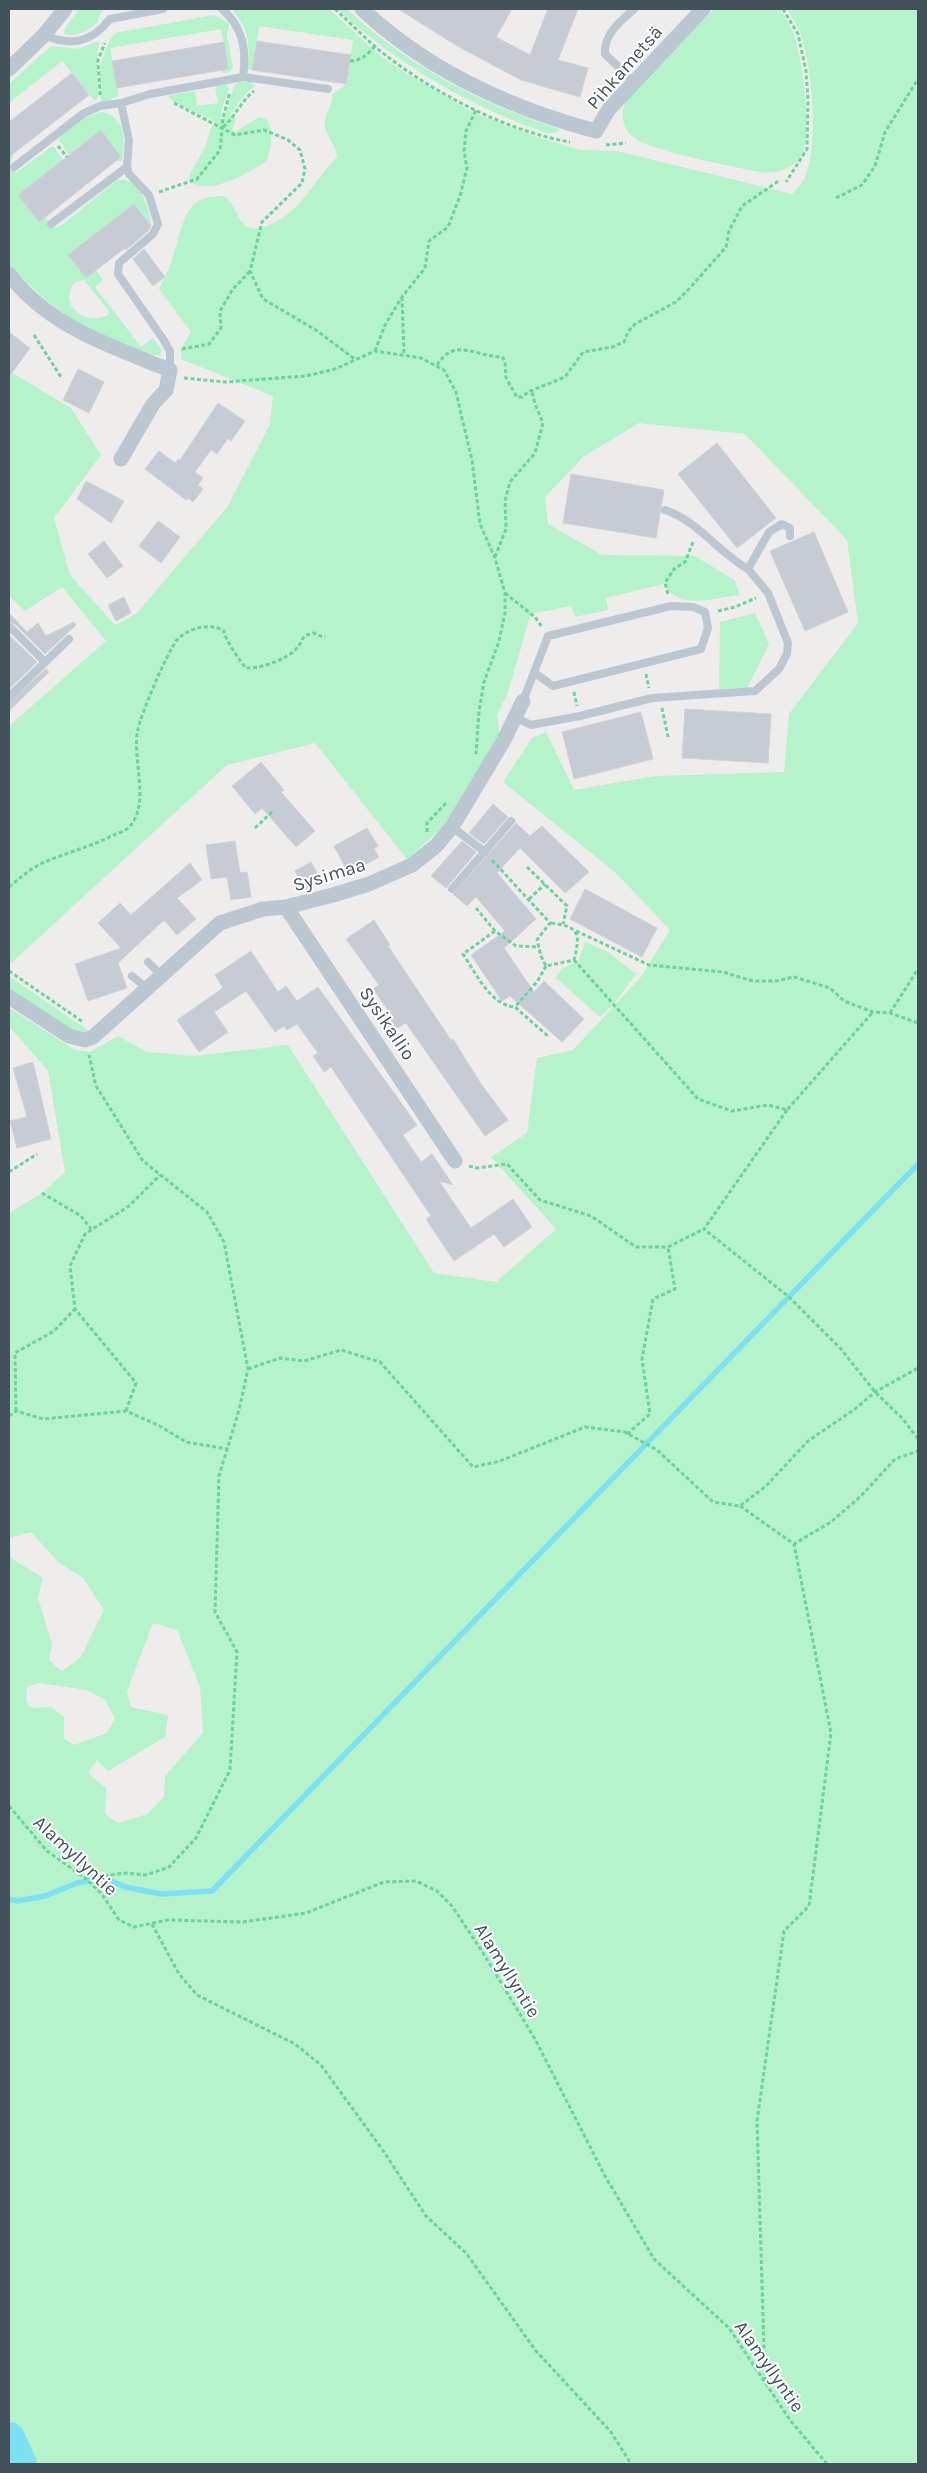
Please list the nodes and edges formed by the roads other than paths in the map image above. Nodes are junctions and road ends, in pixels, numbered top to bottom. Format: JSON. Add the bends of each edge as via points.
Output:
{"nodes":[{"id":1,"x":65,"y":9,"type":"edge"},
{"id":2,"x":163,"y":9,"type":"edge"},
{"id":3,"x":222,"y":9,"type":"edge"},
{"id":4,"x":362,"y":9,"type":"edge"},
{"id":5,"x":634,"y":9,"type":"edge"},
{"id":6,"x":704,"y":9,"type":"edge"},
{"id":7,"x":44,"y":35,"type":"junction"},
{"id":8,"x":9,"y":69,"type":"edge"},
{"id":9,"x":243,"y":77,"type":"junction"},
{"id":10,"x":634,"y":82,"type":"junction"},
{"id":11,"x":328,"y":89,"type":"dead end"},
{"id":12,"x":120,"y":103,"type":"junction"},
{"id":13,"x":14,"y":167,"type":"dead end"},
{"id":14,"x":127,"y":167,"type":"junction"},
{"id":15,"x":51,"y":224,"type":"dead end"},
{"id":16,"x":9,"y":274,"type":"edge"},
{"id":17,"x":169,"y":374,"type":"junction"},
{"id":18,"x":121,"y":459,"type":"dead end"},
{"id":19,"x":665,"y":510,"type":"dead end"},
{"id":20,"x":790,"y":536,"type":"dead end"},
{"id":21,"x":748,"y":569,"type":"junction"},
{"id":22,"x":9,"y":630,"type":"edge"},
{"id":23,"x":69,"y":639,"type":"dead end"},
{"id":24,"x":45,"y":662,"type":"junction"},
{"id":25,"x":535,"y":673,"type":"junction"},
{"id":26,"x":9,"y":697,"type":"edge"},
{"id":27,"x":523,"y":701,"type":"joint"},
{"id":28,"x":515,"y":717,"type":"junction"},
{"id":29,"x":511,"y":821,"type":"dead end"},
{"id":30,"x":452,"y":828,"type":"junction"},
{"id":31,"x":485,"y":852,"type":"junction"},
{"id":32,"x":452,"y":889,"type":"dead end"},
{"id":33,"x":286,"y":907,"type":"junction"},
{"id":34,"x":148,"y":962,"type":"dead end"},
{"id":35,"x":132,"y":976,"type":"dead end"},
{"id":36,"x":162,"y":976,"type":"junction"},
{"id":37,"x":148,"y":989,"type":"junction"},
{"id":38,"x":9,"y":997,"type":"edge"},
{"id":39,"x":455,"y":1162,"type":"road end"}],
"edges":[{"from":1,"to":7,"type":"street"},
{"from":2,"to":7,"type":"lane","via":[[110,19],[101,31],[86,39],[63,40]]},
{"from":3,"to":9,"type":"lane","via":[[232,17],[242,35],[246,56]]},
{"from":4,"to":10,"type":"street","name":"Pihkametsä","via":[[384,30],[444,71],[527,110],[596,131],[609,109]]},
{"from":5,"to":10,"type":"lane","via":[[609,34],[604,44],[605,54]]},
{"from":6,"to":10,"type":"street","name":"Pihkametsä"},
{"from":7,"to":8,"type":"street"},
{"from":9,"to":11,"type":"lane"},
{"from":9,"to":12,"type":"lane","via":[[150,94]]},
{"from":12,"to":13,"type":"lane","via":[[84,113]]},
{"from":12,"to":14,"type":"lane","via":[[129,140]]},
{"from":14,"to":15,"type":"lane"},
{"from":14,"to":17,"type":"lane","via":[[129,174],[149,195],[156,213],[157,229],[119,263],[118,274],[170,351]]},
{"from":16,"to":17,"type":"street","via":[[35,302],[89,338]]},
{"from":17,"to":18,"type":"street","via":[[166,390],[153,404]]},
{"from":19,"to":21,"type":"lane","via":[[690,521],[729,558]]},
{"from":20,"to":21,"type":"lane","via":[[790,528],[782,524],[769,532]]},
{"from":21,"to":28,"type":"lane","via":[[768,592],[788,643],[787,654],[779,669],[755,691],[659,697],[532,725]]},
{"from":22,"to":24,"type":"lane","via":[[11,628]]},
{"from":23,"to":24,"type":"lane"},
{"from":24,"to":26,"type":"lane"},
{"from":25,"to":25,"type":"lane","via":[[548,636],[671,606],[694,607],[704,612],[708,628],[702,649],[553,686]]},
{"from":25,"to":27,"type":"lane"},
{"from":27,"to":28,"type":"street","name":"Sysimaa"},
{"from":28,"to":30,"type":"street","name":"Sysimaa"},
{"from":29,"to":31,"type":"lane"},
{"from":30,"to":31,"type":"lane"},
{"from":30,"to":33,"type":"street","name":"Sysimaa","via":[[412,865],[369,884]]},
{"from":31,"to":32,"type":"lane"},
{"from":33,"to":36,"type":"street","name":"Sysimaa","via":[[263,910],[220,923]]},
{"from":33,"to":39,"type":"street","name":"Sysikallio"},
{"from":34,"to":36,"type":"lane"},
{"from":35,"to":37,"type":"lane"},
{"from":36,"to":37,"type":"street","name":"Sysimaa"},
{"from":37,"to":38,"type":"street","name":"Sysimaa","via":[[100,1033],[84,1040],[69,1036]]}]}
